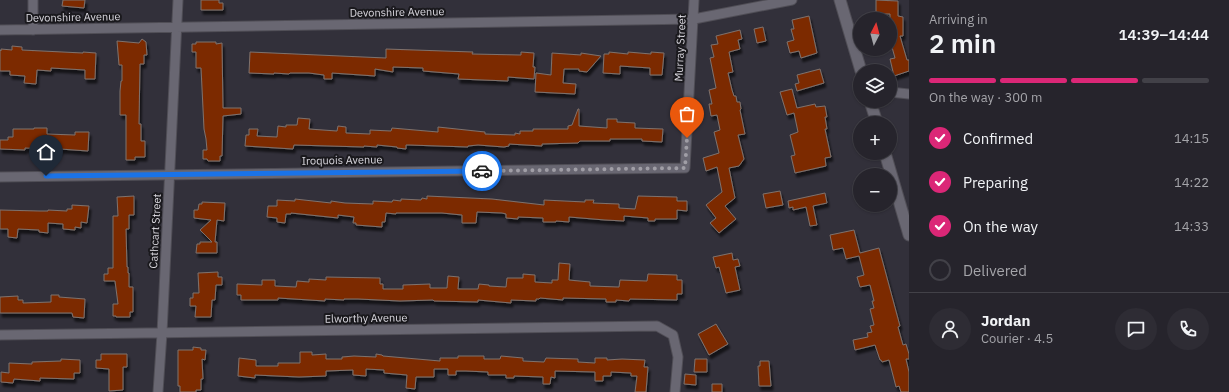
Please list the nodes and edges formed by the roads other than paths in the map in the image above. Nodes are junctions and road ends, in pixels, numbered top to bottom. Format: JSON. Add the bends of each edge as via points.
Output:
{"nodes":[{"id":1,"x":33,"y":0,"type":"edge"},
{"id":2,"x":178,"y":0,"type":"edge"},
{"id":3,"x":694,"y":0,"type":"edge"},
{"id":4,"x":792,"y":0,"type":"edge"},
{"id":5,"x":840,"y":0,"type":"edge"},
{"id":6,"x":694,"y":19,"type":"junction"},
{"id":7,"x":176,"y":27,"type":"junction"},
{"id":8,"x":0,"y":30,"type":"edge"},
{"id":9,"x":33,"y":30,"type":"junction"},
{"id":10,"x":860,"y":64,"type":"edge"},
{"id":11,"x":897,"y":93,"type":"edge"},
{"id":12,"x":909,"y":94,"type":"edge"},
{"id":13,"x":887,"y":160,"type":"edge"},
{"id":14,"x":685,"y":168,"type":"joint"},
{"id":15,"x":170,"y":174,"type":"junction"},
{"id":16,"x":0,"y":177,"type":"edge"},
{"id":17,"x":909,"y":235,"type":"edge"},
{"id":18,"x":162,"y":332,"type":"junction"},
{"id":19,"x":0,"y":335,"type":"edge"},
{"id":20,"x":158,"y":392,"type":"edge"},
{"id":21,"x":675,"y":392,"type":"edge"}],
"edges":[{"from":1,"to":9,"type":"street"},
{"from":2,"to":7,"type":"street","name":"Cathcart Street"},
{"from":3,"to":6,"type":"street","name":"Murray Street"},
{"from":4,"to":6,"type":"street","name":"Devonshire Avenue"},
{"from":5,"to":10,"type":"street"},
{"from":6,"to":7,"type":"street","name":"Devonshire Avenue"},
{"from":6,"to":14,"type":"street","name":"Murray Street"},
{"from":7,"to":9,"type":"street","name":"Devonshire Avenue"},
{"from":7,"to":15,"type":"street","name":"Cathcart Street"},
{"from":8,"to":9,"type":"street","name":"Devonshire Avenue"},
{"from":11,"to":12,"type":"street"},
{"from":13,"to":17,"type":"street"},
{"from":14,"to":15,"type":"street","name":"Iroquois Avenue"},
{"from":15,"to":16,"type":"street","name":"Iroquois Avenue"},
{"from":15,"to":18,"type":"street","name":"Cathcart Street"},
{"from":18,"to":19,"type":"street","name":"Elworthy Avenue"},
{"from":18,"to":20,"type":"street","name":"Cathcart Street"},
{"from":18,"to":21,"type":"street","name":"Elworthy Avenue","via":[[657,326],[673,335],[678,357]]}]}
